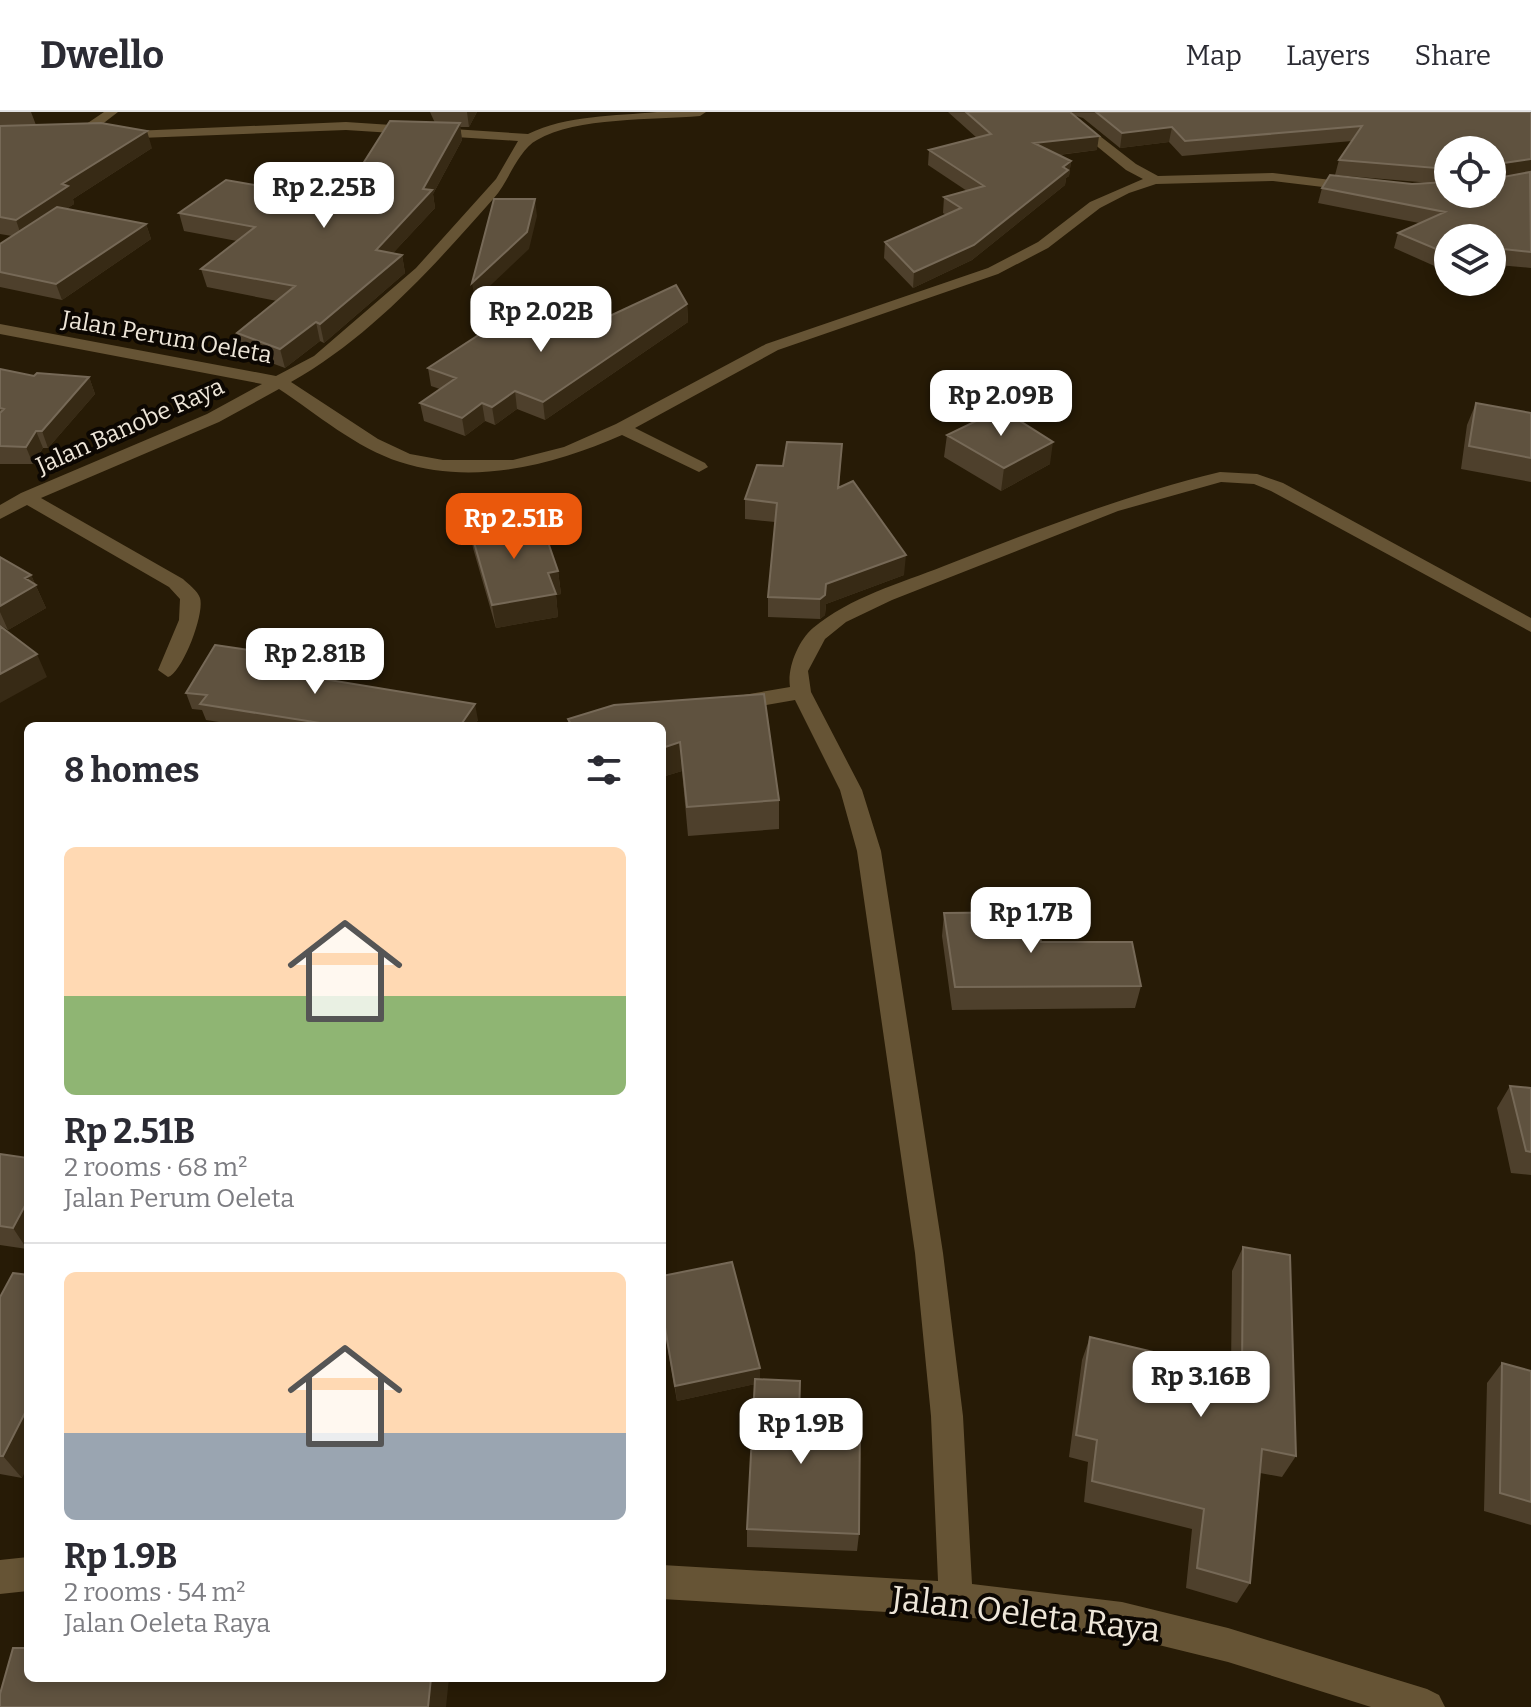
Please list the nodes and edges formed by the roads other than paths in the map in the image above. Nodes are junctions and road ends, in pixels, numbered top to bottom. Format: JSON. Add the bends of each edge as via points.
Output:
{"nodes":[{"id":1,"x":112,"y":112,"type":"edge"},
{"id":2,"x":700,"y":112,"type":"edge"},
{"id":3,"x":1061,"y":112,"type":"edge"},
{"id":4,"x":62,"y":136,"type":"edge"},
{"id":5,"x":78,"y":136,"type":"junction"},
{"id":6,"x":530,"y":138,"type":"junction"},
{"id":7,"x":1155,"y":180,"type":"junction"},
{"id":8,"x":1376,"y":189,"type":"edge"},
{"id":9,"x":0,"y":329,"type":"edge"},
{"id":10,"x":280,"y":382,"type":"junction"},
{"id":11,"x":622,"y":428,"type":"junction"},
{"id":12,"x":699,"y":467,"type":"dead end"},
{"id":13,"x":27,"y":497,"type":"junction"},
{"id":14,"x":0,"y":513,"type":"edge"},
{"id":15,"x":1531,"y":626,"type":"edge"},
{"id":16,"x":168,"y":670,"type":"dead end"},
{"id":17,"x":801,"y":692,"type":"junction"},
{"id":18,"x":706,"y":709,"type":"edge"},
{"id":19,"x":24,"y":1574,"type":"edge"},
{"id":20,"x":0,"y":1577,"type":"edge"},
{"id":21,"x":666,"y":1582,"type":"edge"},
{"id":22,"x":956,"y":1599,"type":"junction"},
{"id":23,"x":1427,"y":1707,"type":"edge"}],
"edges":[{"from":1,"to":5,"type":"street"},
{"from":2,"to":6,"type":"street","via":[[590,122]]},
{"from":3,"to":7,"type":"street"},
{"from":4,"to":5,"type":"street"},
{"from":5,"to":6,"type":"street","via":[[346,126]]},
{"from":6,"to":10,"type":"street","name":"Jalan Perum Oeleta","via":[[502,181],[421,271],[320,359]]},
{"from":7,"to":8,"type":"street","via":[[1273,177]]},
{"from":7,"to":11,"type":"street","via":[[1105,199],[1043,245],[1005,265],[772,347]]},
{"from":9,"to":10,"type":"street","name":"Jalan Perum Oeleta"},
{"from":10,"to":11,"type":"street","via":[[372,443],[405,458],[443,465],[513,465],[546,459]]},
{"from":10,"to":13,"type":"street","name":"Jalan Banobe Raya","via":[[136,453]]},
{"from":11,"to":12,"type":"street"},
{"from":13,"to":14,"type":"street","name":"Jalan Banobe Raya"},
{"from":13,"to":16,"type":"street","via":[[176,583],[190,598],[189,620]]},
{"from":15,"to":17,"type":"street","via":[[1277,487],[1257,479],[1220,477],[1111,507],[839,618],[806,652],[798,671]]},
{"from":17,"to":18,"type":"street"},
{"from":17,"to":22,"type":"street","via":[[851,790],[869,851],[929,1253],[947,1416]]},
{"from":19,"to":20,"type":"street"},
{"from":21,"to":22,"type":"street","name":"Jalan Oeleta Raya"},
{"from":22,"to":23,"type":"street","name":"Jalan Oeleta Raya","via":[[1122,1619],[1228,1645]]}]}
